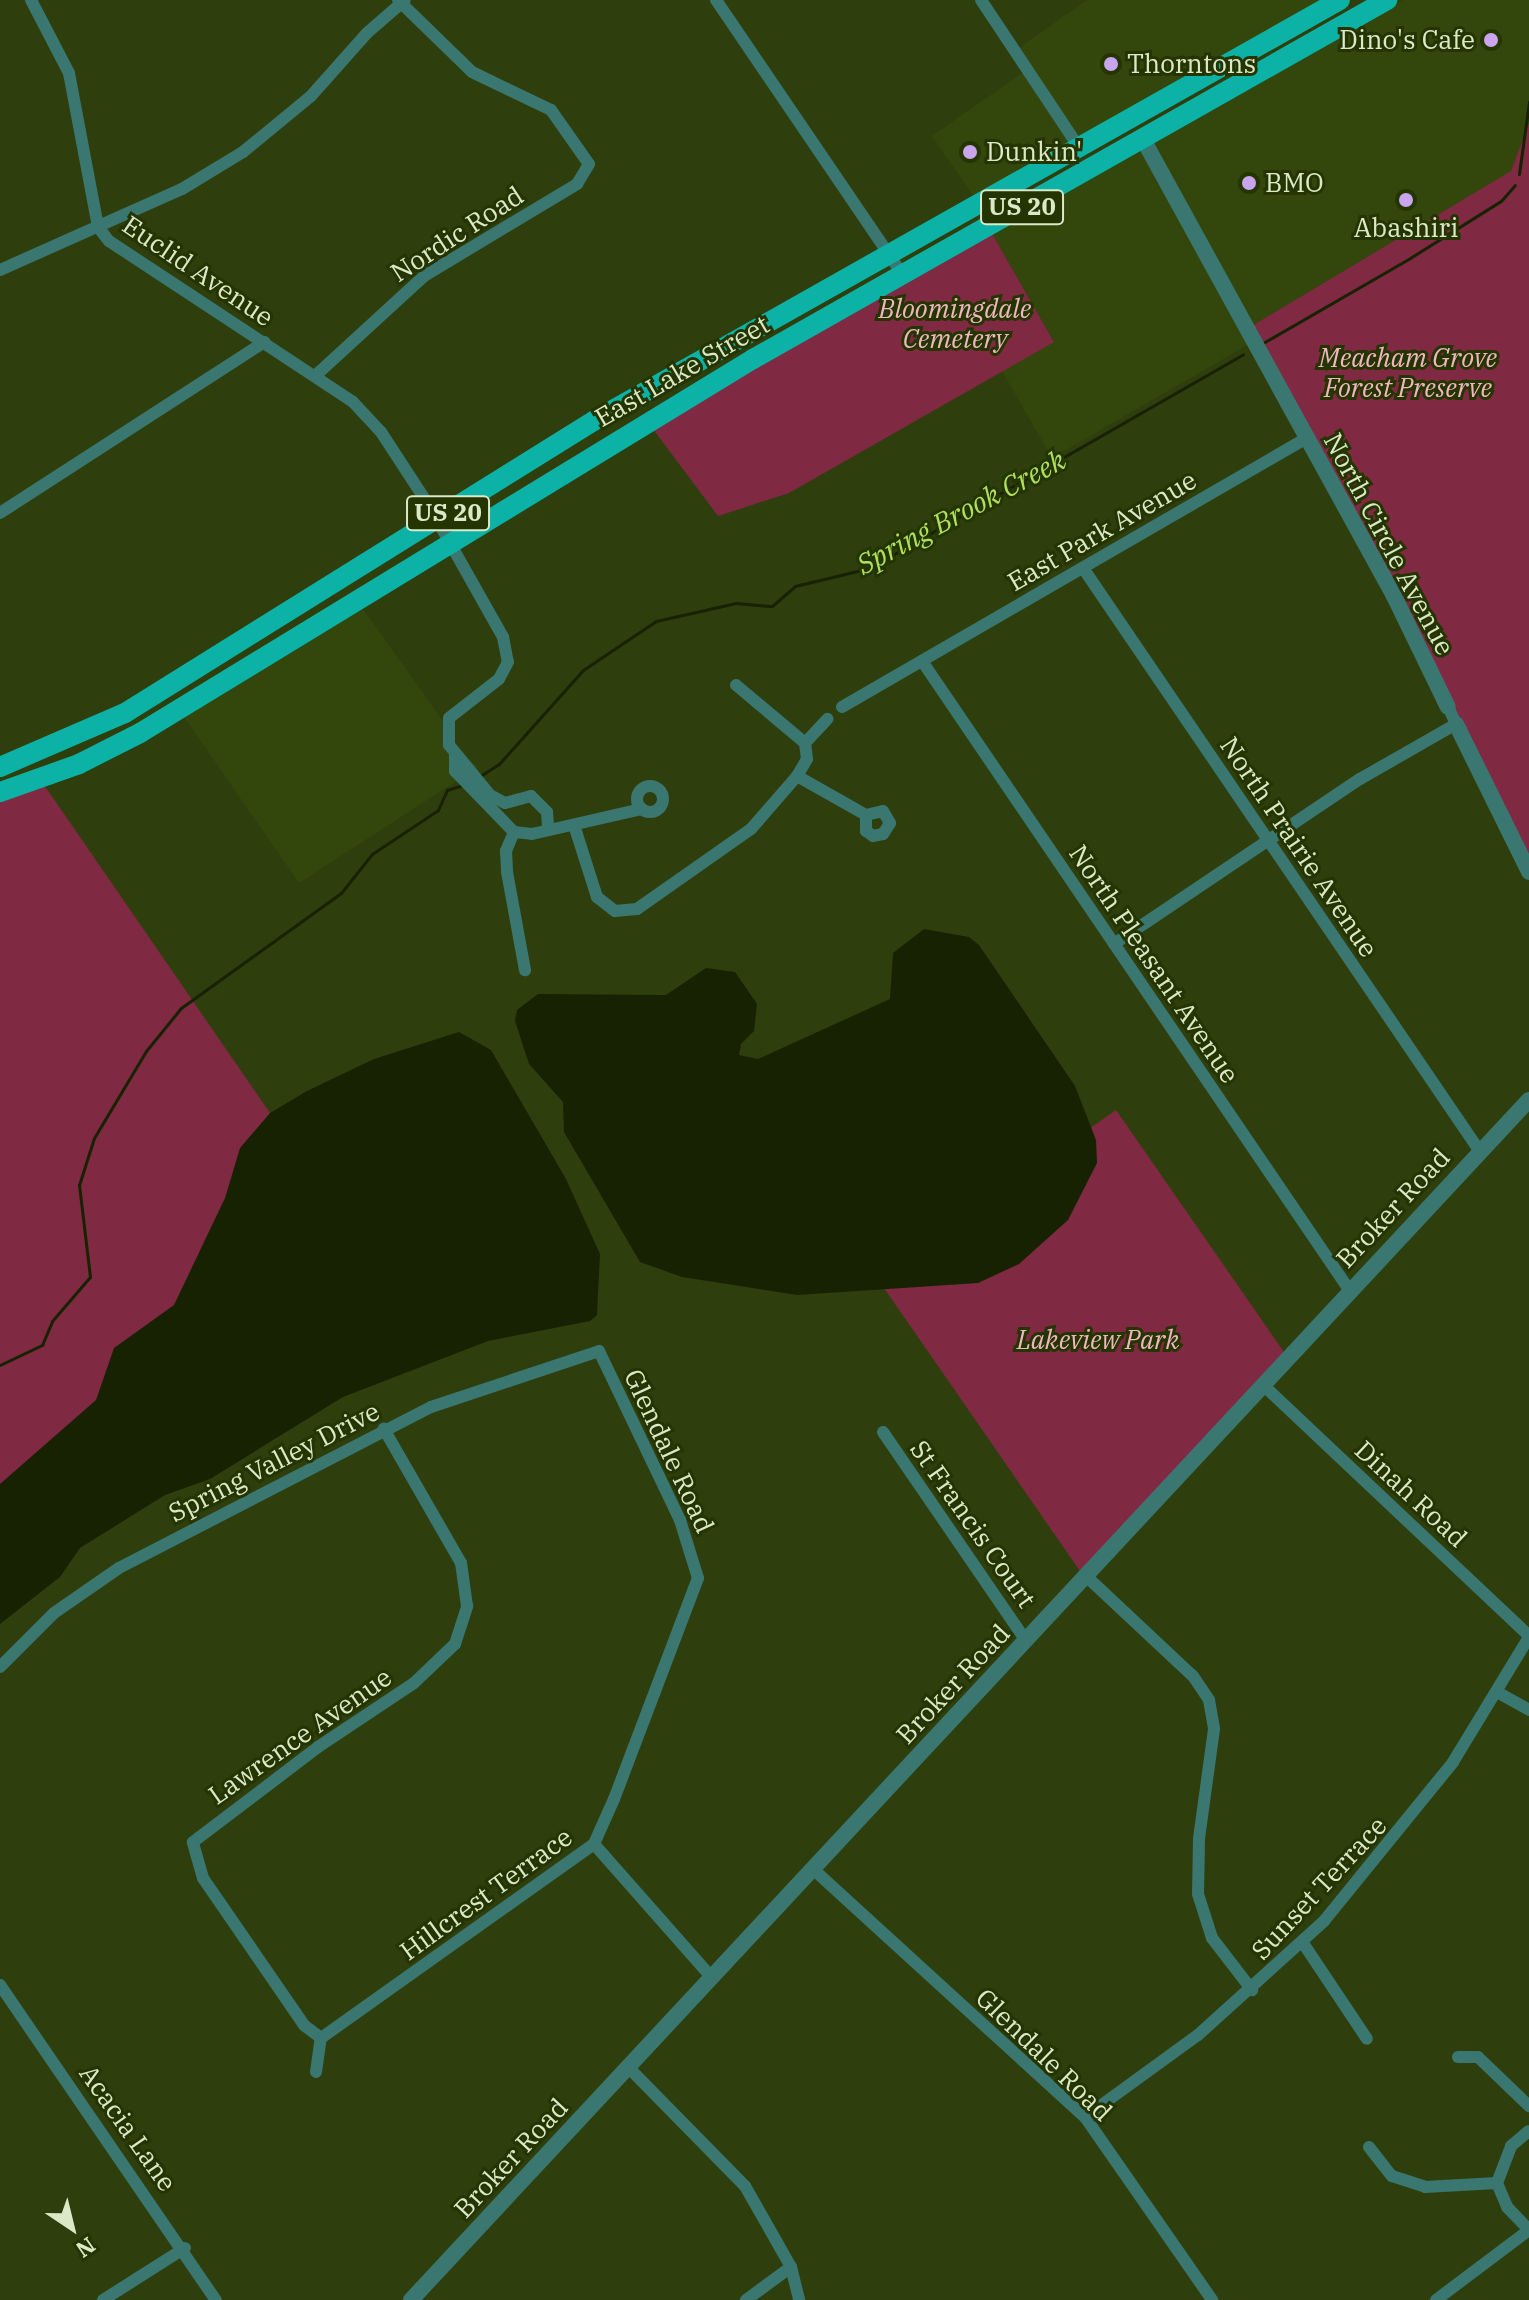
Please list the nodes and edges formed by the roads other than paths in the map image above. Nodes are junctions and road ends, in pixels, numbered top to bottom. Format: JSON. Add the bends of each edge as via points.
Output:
{"nodes":[{"id":1,"x":31,"y":0,"type":"edge"},
{"id":2,"x":716,"y":0,"type":"edge"},
{"id":3,"x":981,"y":0,"type":"edge"},
{"id":4,"x":1340,"y":0,"type":"edge"},
{"id":5,"x":401,"y":1,"type":"edge"},
{"id":6,"x":1382,"y":1,"type":"edge"},
{"id":7,"x":1130,"y":117,"type":"junction"},
{"id":8,"x":1144,"y":141,"type":"junction"},
{"id":9,"x":1078,"y":146,"type":"junction"},
{"id":10,"x":98,"y":227,"type":"junction"},
{"id":11,"x":889,"y":254,"type":"junction"},
{"id":12,"x":0,"y":270,"type":"edge"},
{"id":13,"x":902,"y":274,"type":"junction"},
{"id":14,"x":264,"y":342,"type":"junction"},
{"id":15,"x":315,"y":376,"type":"junction"},
{"id":16,"x":1305,"y":439,"type":"junction"},
{"id":17,"x":0,"y":513,"type":"edge"},
{"id":18,"x":437,"y":520,"type":"junction"},
{"id":19,"x":451,"y":543,"type":"junction"},
{"id":20,"x":1083,"y":568,"type":"junction"},
{"id":21,"x":922,"y":661,"type":"junction"},
{"id":22,"x":736,"y":685,"type":"dead end"},
{"id":23,"x":842,"y":707,"type":"dead end"},
{"id":24,"x":1448,"y":707,"type":"joint"},
{"id":25,"x":827,"y":719,"type":"dead end"},
{"id":26,"x":1456,"y":724,"type":"junction"},
{"id":27,"x":805,"y":743,"type":"junction"},
{"id":28,"x":455,"y":755,"type":"junction"},
{"id":29,"x":1,"y":764,"type":"edge"},
{"id":30,"x":797,"y":776,"type":"junction"},
{"id":31,"x":4,"y":790,"type":"edge"},
{"id":32,"x":642,"y":809,"type":"dead end"},
{"id":33,"x":866,"y":815,"type":"dead end"},
{"id":34,"x":574,"y":825,"type":"junction"},
{"id":35,"x":548,"y":827,"type":"junction"},
{"id":36,"x":514,"y":832,"type":"junction"},
{"id":37,"x":1267,"y":840,"type":"junction"},
{"id":38,"x":1529,"y":872,"type":"edge"},
{"id":39,"x":1114,"y":944,"type":"junction"},
{"id":40,"x":525,"y":970,"type":"dead end"},
{"id":41,"x":1529,"y":1100,"type":"edge"},
{"id":42,"x":1479,"y":1150,"type":"junction"},
{"id":43,"x":1350,"y":1291,"type":"junction"},
{"id":44,"x":599,"y":1351,"type":"joint"},
{"id":45,"x":1263,"y":1385,"type":"junction"},
{"id":46,"x":384,"y":1429,"type":"junction"},
{"id":47,"x":883,"y":1432,"type":"dead end"},
{"id":48,"x":1086,"y":1576,"type":"junction"},
{"id":49,"x":1529,"y":1636,"type":"edge"},
{"id":50,"x":1026,"y":1641,"type":"junction"},
{"id":51,"x":668,"y":1660,"type":"joint"},
{"id":52,"x":0,"y":1667,"type":"edge"},
{"id":53,"x":1497,"y":1692,"type":"junction"},
{"id":54,"x":1529,"y":1710,"type":"edge"},
{"id":55,"x":594,"y":1844,"type":"junction"},
{"id":56,"x":813,"y":1869,"type":"junction"},
{"id":57,"x":1303,"y":1943,"type":"junction"},
{"id":58,"x":712,"y":1978,"type":"junction"},
{"id":59,"x":0,"y":1985,"type":"edge"},
{"id":60,"x":1252,"y":1990,"type":"junction"},
{"id":61,"x":321,"y":2038,"type":"junction"},
{"id":62,"x":1367,"y":2039,"type":"dead end"},
{"id":63,"x":1458,"y":2057,"type":"dead end"},
{"id":64,"x":629,"y":2068,"type":"junction"},
{"id":65,"x":316,"y":2072,"type":"dead end"},
{"id":66,"x":1529,"y":2106,"type":"edge"},
{"id":67,"x":1085,"y":2117,"type":"junction"},
{"id":68,"x":1529,"y":2131,"type":"edge"},
{"id":69,"x":1369,"y":2147,"type":"dead end"},
{"id":70,"x":1497,"y":2183,"type":"junction"},
{"id":71,"x":1529,"y":2230,"type":"edge"},
{"id":72,"x":185,"y":2248,"type":"junction"},
{"id":73,"x":791,"y":2267,"type":"junction"},
{"id":74,"x":103,"y":2300,"type":"edge"},
{"id":75,"x":216,"y":2300,"type":"edge"},
{"id":76,"x":411,"y":2300,"type":"edge"},
{"id":77,"x":746,"y":2300,"type":"edge"},
{"id":78,"x":799,"y":2300,"type":"edge"},
{"id":79,"x":1212,"y":2300,"type":"edge"},
{"id":80,"x":1436,"y":2300,"type":"edge"}],
"edges":[{"from":1,"to":10,"type":"street","name":"Euclid Avenue","via":[[69,73]]},
{"from":2,"to":11,"type":"street"},
{"from":3,"to":9,"type":"street"},
{"from":4,"to":7,"type":"main road","name":"East Lake Street","number":"US 20"},
{"from":5,"to":10,"type":"street","via":[[311,96],[259,141],[182,189]]},
{"from":5,"to":15,"type":"street","name":"Nordic Road","via":[[472,72],[551,110],[593,164],[577,184],[424,276]]},
{"from":6,"to":8,"type":"main road","name":"East Lake Street","number":"US 20"},
{"from":7,"to":8,"type":"street","name":"North Circle Avenue"},
{"from":7,"to":9,"type":"main road","name":"East Lake Street","number":"US 20"},
{"from":8,"to":13,"type":"main road","name":"East Lake Street","number":"US 20"},
{"from":8,"to":16,"type":"street","name":"North Circle Avenue"},
{"from":9,"to":11,"type":"main road","name":"East Lake Street","number":"US 20"},
{"from":10,"to":12,"type":"street"},
{"from":10,"to":14,"type":"street","name":"Euclid Avenue","via":[[109,241]]},
{"from":11,"to":13,"type":"street"},
{"from":11,"to":18,"type":"main road","name":"East Lake Street","number":"US 20","via":[[595,420]]},
{"from":13,"to":19,"type":"main road","name":"East Lake Street","number":"US 20","via":[[609,444]]},
{"from":14,"to":15,"type":"street","name":"Euclid Avenue"},
{"from":14,"to":17,"type":"street"},
{"from":15,"to":18,"type":"street","name":"Euclid Avenue","via":[[368,416]]},
{"from":16,"to":20,"type":"street","name":"East Park Avenue"},
{"from":16,"to":24,"type":"street","name":"North Circle Avenue","via":[[1394,596]]},
{"from":18,"to":19,"type":"street","name":"Euclid Avenue"},
{"from":18,"to":29,"type":"main road","name":"East Lake Street","number":"US 20","via":[[125,713]]},
{"from":19,"to":28,"type":"street","name":"Euclid Avenue","via":[[503,637],[508,662],[499,679],[449,718],[449,745]]},
{"from":19,"to":31,"type":"main road","name":"East Lake Street","number":"US 20","via":[[140,733],[79,764]]},
{"from":20,"to":21,"type":"street","name":"East Park Avenue"},
{"from":20,"to":37,"type":"street","name":"North Prairie Avenue"},
{"from":21,"to":23,"type":"street","name":"East Park Avenue"},
{"from":21,"to":39,"type":"street","name":"North Pleasant Avenue"},
{"from":22,"to":27,"type":"street"},
{"from":24,"to":26,"type":"street","name":"North Circle Avenue"},
{"from":25,"to":27,"type":"street"},
{"from":26,"to":37,"type":"street"},
{"from":26,"to":38,"type":"street","name":"North Circle Avenue"},
{"from":27,"to":30,"type":"street","via":[[807,759]]},
{"from":28,"to":35,"type":"street","via":[[505,803],[531,796],[547,812]]},
{"from":28,"to":36,"type":"street","via":[[460,778]]},
{"from":29,"to":31,"type":"main road"},
{"from":30,"to":33,"type":"street"},
{"from":30,"to":34,"type":"street","via":[[751,829],[637,909],[615,911],[597,897]]},
{"from":32,"to":34,"type":"street"},
{"from":34,"to":35,"type":"street"},
{"from":35,"to":36,"type":"street","via":[[532,834]]},
{"from":36,"to":40,"type":"street","via":[[506,851],[507,872]]},
{"from":37,"to":39,"type":"street"},
{"from":37,"to":42,"type":"street","name":"North Prairie Avenue"},
{"from":39,"to":43,"type":"street","name":"North Pleasant Avenue"},
{"from":41,"to":42,"type":"street","name":"Broker Road"},
{"from":42,"to":43,"type":"street","name":"Broker Road"},
{"from":43,"to":45,"type":"street","name":"Broker Road"},
{"from":44,"to":46,"type":"street","name":"Spring Valley Drive","via":[[488,1385]]},
{"from":44,"to":51,"type":"street","name":"Glendale Road","via":[[680,1520],[698,1578]]},
{"from":45,"to":48,"type":"street","name":"Broker Road"},
{"from":45,"to":49,"type":"street","name":"Dinah Road"},
{"from":46,"to":52,"type":"street","name":"Spring Valley Drive","via":[[119,1568],[54,1613]]},
{"from":46,"to":61,"type":"street","name":"Lawrence Avenue","via":[[456,1552],[467,1606],[459,1635],[434,1668],[193,1842],[203,1878],[304,2025]]},
{"from":47,"to":50,"type":"street","name":"St Francis Court"},
{"from":48,"to":50,"type":"street","name":"Broker Road"},
{"from":48,"to":60,"type":"street","via":[[1193,1676],[1209,1700],[1214,1729],[1199,1839],[1198,1894],[1212,1938]]},
{"from":49,"to":53,"type":"street","name":"Sunset Terrace"},
{"from":50,"to":56,"type":"street","name":"Broker Road"},
{"from":51,"to":55,"type":"street","name":"Hillcrest Terrace"},
{"from":53,"to":54,"type":"street"},
{"from":53,"to":57,"type":"street","name":"Sunset Terrace","via":[[1413,1818]]},
{"from":55,"to":58,"type":"street"},
{"from":55,"to":61,"type":"street","name":"Hillcrest Terrace"},
{"from":56,"to":58,"type":"street","name":"Broker Road"},
{"from":56,"to":67,"type":"street","name":"Glendale Road"},
{"from":57,"to":60,"type":"street","name":"Sunset Terrace"},
{"from":57,"to":62,"type":"street"},
{"from":58,"to":64,"type":"street","name":"Broker Road"},
{"from":59,"to":72,"type":"street","name":"Acacia Lane"},
{"from":60,"to":67,"type":"street","name":"Sunset Terrace"},
{"from":61,"to":65,"type":"street"},
{"from":63,"to":66,"type":"street","via":[[1478,2057]]},
{"from":64,"to":73,"type":"street","via":[[745,2186]]},
{"from":64,"to":76,"type":"street","name":"Broker Road"},
{"from":67,"to":79,"type":"street","name":"Glendale Road"},
{"from":68,"to":70,"type":"street","via":[[1511,2146]]},
{"from":69,"to":70,"type":"street","via":[[1392,2176],[1425,2187]]},
{"from":70,"to":71,"type":"street","via":[[1507,2207]]},
{"from":71,"to":80,"type":"street"},
{"from":72,"to":74,"type":"street"},
{"from":72,"to":75,"type":"street","name":"Acacia Lane"},
{"from":73,"to":77,"type":"street"},
{"from":73,"to":78,"type":"street"}]}
